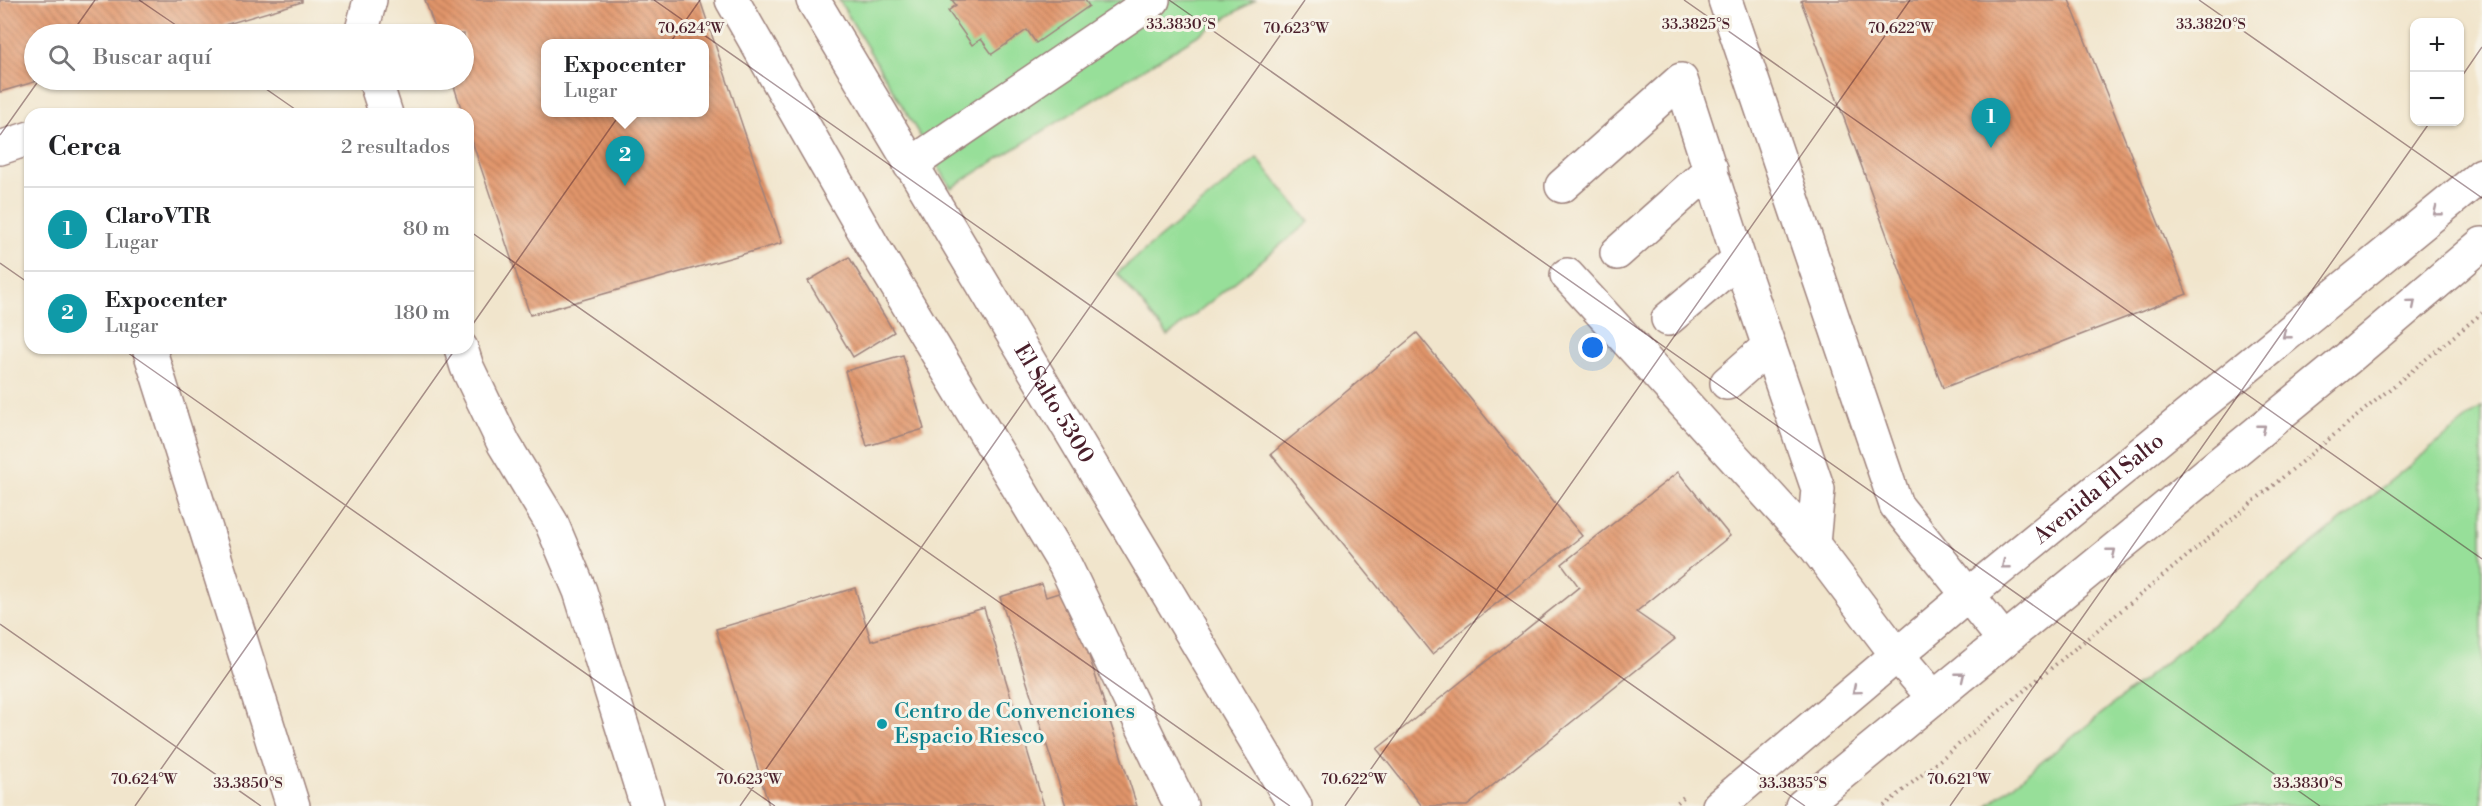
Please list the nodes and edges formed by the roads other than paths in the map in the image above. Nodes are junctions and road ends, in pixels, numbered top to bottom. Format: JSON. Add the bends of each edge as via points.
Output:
{"nodes":[{"id":1,"x":370,"y":0,"type":"edge"},
{"id":2,"x":732,"y":0,"type":"edge"},
{"id":3,"x":813,"y":0,"type":"edge"},
{"id":4,"x":1153,"y":0,"type":"edge"},
{"id":5,"x":1725,"y":0,"type":"edge"},
{"id":6,"x":364,"y":24,"type":"edge"},
{"id":7,"x":378,"y":90,"type":"edge"},
{"id":8,"x":384,"y":108,"type":"edge"},
{"id":9,"x":24,"y":140,"type":"edge"},
{"id":10,"x":0,"y":148,"type":"edge"},
{"id":11,"x":910,"y":165,"type":"junction"},
{"id":12,"x":1711,"y":169,"type":"junction"},
{"id":13,"x":2482,"y":175,"type":"edge"},
{"id":14,"x":1562,"y":186,"type":"dead end"},
{"id":15,"x":2482,"y":244,"type":"edge"},
{"id":16,"x":1617,"y":253,"type":"dead end"},
{"id":17,"x":1739,"y":259,"type":"junction"},
{"id":18,"x":1568,"y":275,"type":"dead end"},
{"id":19,"x":1668,"y":319,"type":"dead end"},
{"id":20,"x":1769,"y":346,"type":"junction"},
{"id":21,"x":151,"y":354,"type":"edge"},
{"id":22,"x":463,"y":354,"type":"edge"},
{"id":23,"x":1727,"y":383,"type":"dead end"},
{"id":24,"x":1813,"y":544,"type":"junction"},
{"id":25,"x":1968,"y":595,"type":"junction"},
{"id":26,"x":2004,"y":640,"type":"junction"},
{"id":27,"x":1898,"y":655,"type":"junction"},
{"id":28,"x":1934,"y":698,"type":"junction"},
{"id":29,"x":293,"y":806,"type":"edge"},
{"id":30,"x":647,"y":806,"type":"edge"},
{"id":31,"x":1181,"y":806,"type":"edge"},
{"id":32,"x":1295,"y":806,"type":"edge"},
{"id":33,"x":1719,"y":806,"type":"edge"},
{"id":34,"x":1802,"y":806,"type":"edge"}],
"edges":[{"from":1,"to":6,"type":"main road"},
{"from":2,"to":31,"type":"main road","via":[[871,243],[1065,565]]},
{"from":3,"to":11,"type":"main road","name":"El Salto 5300"},
{"from":4,"to":11,"type":"main road"},
{"from":5,"to":25,"type":"main road","via":[[1896,504]]},
{"from":7,"to":8,"type":"main road"},
{"from":9,"to":10,"type":"main road"},
{"from":11,"to":32,"type":"main road","name":"El Salto 5300"},
{"from":12,"to":14,"type":"main road","via":[[1681,80]]},
{"from":12,"to":16,"type":"main road"},
{"from":12,"to":17,"type":"main road"},
{"from":13,"to":25,"type":"main road","name":"Avenida El Salto","one_way":true},
{"from":26,"to":15,"type":"main road","one_way":true},
{"from":17,"to":19,"type":"main road"},
{"from":17,"to":20,"type":"main road"},
{"from":18,"to":24,"type":"main road"},
{"from":20,"to":23,"type":"main road"},
{"from":20,"to":24,"type":"main road","via":[[1818,489]]},
{"from":21,"to":29,"type":"main road"},
{"from":22,"to":30,"type":"main road","via":[[504,444],[551,522],[580,591]]},
{"from":24,"to":27,"type":"main road"},
{"from":25,"to":26,"type":"main road"},
{"from":25,"to":27,"type":"main road","name":"Avenida El Salto"},
{"from":28,"to":26,"type":"main road","one_way":true},
{"from":27,"to":28,"type":"main road"},
{"from":27,"to":33,"type":"main road","name":"Avenida El Salto","one_way":true},
{"from":28,"to":34,"type":"main road"}]}
